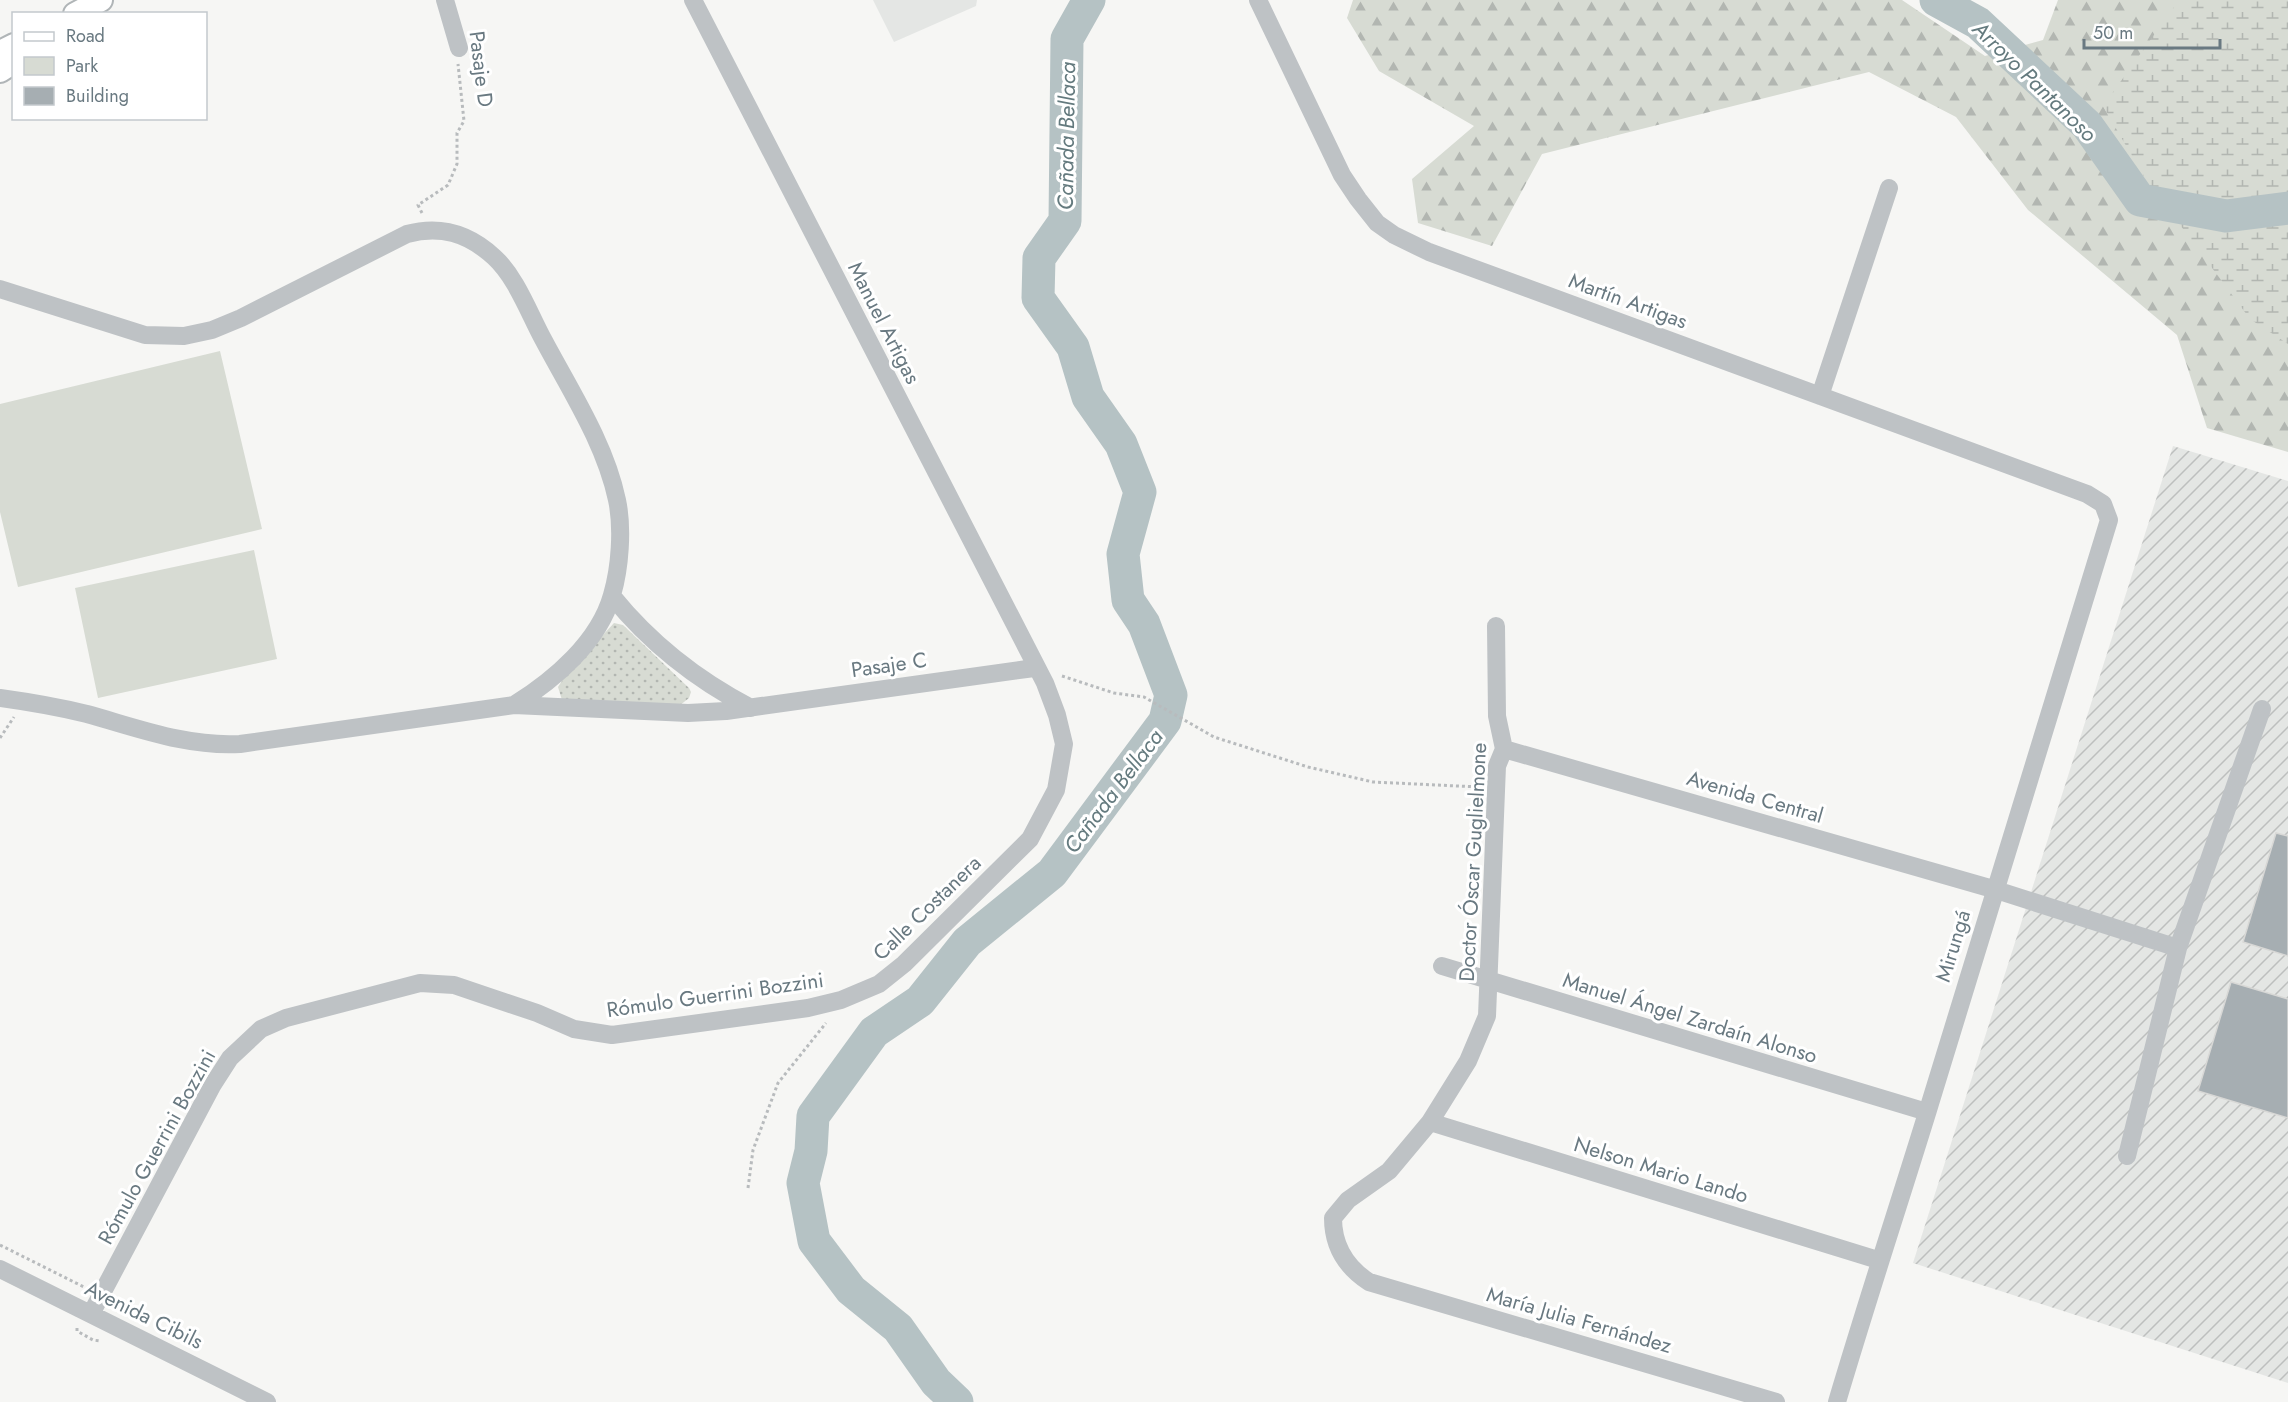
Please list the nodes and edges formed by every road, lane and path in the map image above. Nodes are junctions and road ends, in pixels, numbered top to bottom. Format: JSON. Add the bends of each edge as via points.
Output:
{"nodes":[{"id":1,"x":101,"y":0,"type":"edge"},
{"id":2,"x":112,"y":0,"type":"edge"},
{"id":3,"x":445,"y":0,"type":"edge"},
{"id":4,"x":693,"y":0,"type":"edge"},
{"id":5,"x":1258,"y":0,"type":"edge"},
{"id":6,"x":79,"y":12,"type":"edge"},
{"id":7,"x":94,"y":12,"type":"edge"},
{"id":8,"x":459,"y":48,"type":"joint"},
{"id":9,"x":1889,"y":188,"type":"dead end"},
{"id":10,"x":430,"y":229,"type":"junction"},
{"id":11,"x":0,"y":290,"type":"edge"},
{"id":12,"x":1820,"y":396,"type":"junction"},
{"id":13,"x":2103,"y":504,"type":"joint"},
{"id":14,"x":612,"y":596,"type":"junction"},
{"id":15,"x":1496,"y":626,"type":"dead end"},
{"id":16,"x":1034,"y":668,"type":"junction"},
{"id":17,"x":0,"y":698,"type":"edge"},
{"id":18,"x":514,"y":705,"type":"junction"},
{"id":19,"x":751,"y":708,"type":"junction"},
{"id":20,"x":2262,"y":709,"type":"dead end"},
{"id":21,"x":1504,"y":749,"type":"junction"},
{"id":22,"x":1496,"y":787,"type":"junction"},
{"id":23,"x":1993,"y":889,"type":"junction"},
{"id":24,"x":2178,"y":948,"type":"junction"},
{"id":25,"x":1442,"y":966,"type":"dead end"},
{"id":26,"x":1490,"y":982,"type":"junction"},
{"id":27,"x":841,"y":1000,"type":"junction"},
{"id":28,"x":1927,"y":1112,"type":"junction"},
{"id":29,"x":1430,"y":1122,"type":"junction"},
{"id":30,"x":2127,"y":1156,"type":"dead end"},
{"id":31,"x":748,"y":1188,"type":"dead end"},
{"id":32,"x":1878,"y":1260,"type":"junction"},
{"id":33,"x":0,"y":1269,"type":"edge"},
{"id":34,"x":1369,"y":1282,"type":"joint"},
{"id":35,"x":91,"y":1314,"type":"junction"},
{"id":36,"x":267,"y":1402,"type":"edge"},
{"id":37,"x":1776,"y":1402,"type":"edge"},
{"id":38,"x":1837,"y":1402,"type":"edge"}],
"edges":[{"from":1,"to":6,"type":"main road"},
{"from":2,"to":7,"type":"main road"},
{"from":3,"to":8,"type":"street","name":"Pasaje D"},
{"from":4,"to":16,"type":"street","name":"Manuel Artigas","via":[[1015,624]]},
{"from":5,"to":12,"type":"street","name":"Martín Artigas","via":[[1342,176],[1377,223],[1394,235],[1440,256]]},
{"from":8,"to":10,"type":"path","name":"Pasaje D","via":[[464,121],[457,133],[457,165],[452,180],[418,205]]},
{"from":9,"to":12,"type":"street"},
{"from":10,"to":11,"type":"street","via":[[406,234],[241,318],[184,336],[145,335]]},
{"from":10,"to":14,"type":"street","via":[[455,232],[495,258],[518,291],[592,433],[610,470],[618,503],[618,561]]},
{"from":12,"to":13,"type":"street","name":"Martín Artigas","via":[[2087,494]]},
{"from":13,"to":23,"type":"street","name":"Mirungá","via":[[2109,520]]},
{"from":14,"to":18,"type":"street","via":[[576,654],[539,689]]},
{"from":14,"to":19,"type":"street","via":[[680,664]]},
{"from":15,"to":21,"type":"street","name":"Doctor Óscar Guglielmone","via":[[1497,716]]},
{"from":16,"to":19,"type":"street","name":"Pasaje C"},
{"from":16,"to":22,"type":"path","via":[[1114,693],[1144,697],[1214,737],[1308,767],[1373,782]]},
{"from":16,"to":27,"type":"street","name":"Calle Costanera","via":[[1045,683],[1064,744],[1056,790],[1030,839],[904,964],[879,984]]},
{"from":17,"to":18,"type":"street","via":[[55,706],[211,746]]},
{"from":18,"to":19,"type":"street","name":"Pasaje C","via":[[688,713]]},
{"from":20,"to":24,"type":"street"},
{"from":21,"to":22,"type":"street","name":"Doctor Óscar Guglielmone","via":[[1497,766]]},
{"from":21,"to":23,"type":"street","name":"Avenida Central"},
{"from":22,"to":26,"type":"street","name":"Doctor Óscar Guglielmone"},
{"from":23,"to":24,"type":"street","name":"Avenida Central"},
{"from":23,"to":28,"type":"street","name":"Mirungá"},
{"from":24,"to":30,"type":"street"},
{"from":25,"to":26,"type":"street","name":"Manuel Ángel Zardaín Alonso"},
{"from":26,"to":28,"type":"street","name":"Manuel Ángel Zardaín Alonso"},
{"from":26,"to":29,"type":"street","name":"Doctor Óscar Guglielmone","via":[[1487,1016],[1468,1061]]},
{"from":27,"to":31,"type":"path","via":[[778,1083],[753,1149]]},
{"from":27,"to":35,"type":"street","name":"Rómulo Guerrini Bozzini","via":[[612,1035],[574,1029],[454,985],[420,983],[286,1018],[261,1029],[230,1058]]},
{"from":28,"to":32,"type":"street","name":"Mirungá"},
{"from":29,"to":32,"type":"street","name":"Nelson Mario Lando"},
{"from":29,"to":34,"type":"street","name":"Doctor Óscar Guglielmone","via":[[1389,1171],[1348,1200],[1333,1218],[1338,1248],[1351,1270]]},
{"from":32,"to":38,"type":"street","name":"Mirungá"},
{"from":33,"to":35,"type":"street","name":"Avenida Cibils"},
{"from":34,"to":37,"type":"street","name":"María Julia Fernández"},
{"from":35,"to":36,"type":"street","name":"Avenida Cibils"}]}
